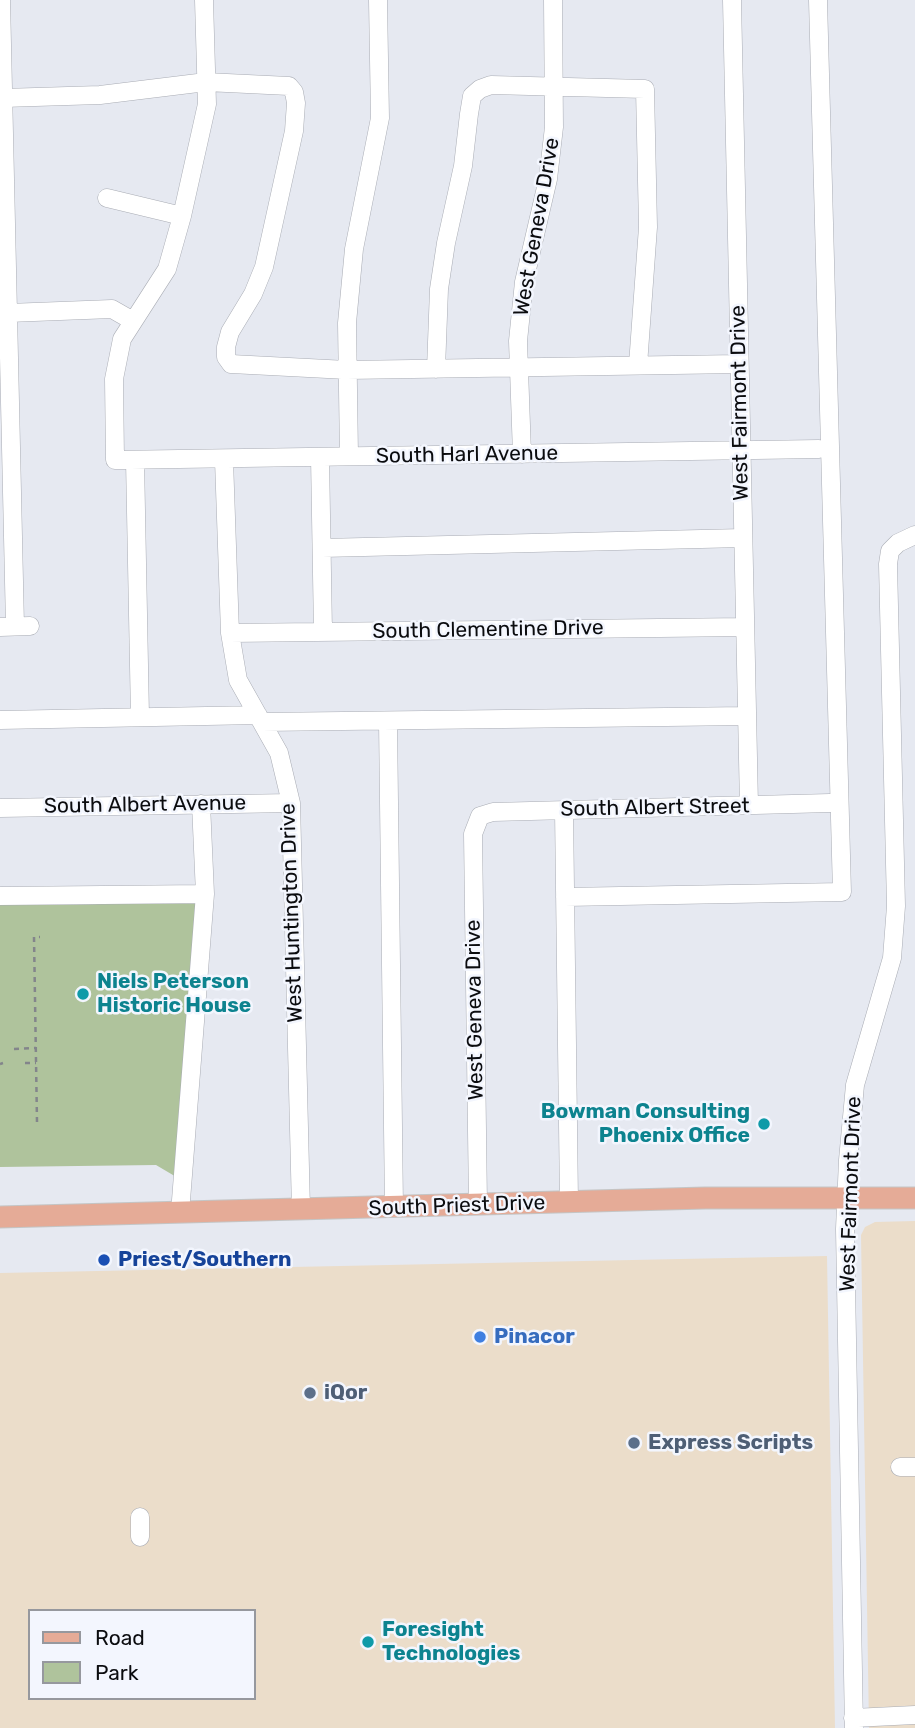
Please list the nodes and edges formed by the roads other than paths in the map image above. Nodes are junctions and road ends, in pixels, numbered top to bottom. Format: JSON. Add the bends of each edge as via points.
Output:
{"nodes":[{"id":1,"x":1,"y":0,"type":"edge"},
{"id":2,"x":204,"y":0,"type":"edge"},
{"id":3,"x":378,"y":0,"type":"edge"},
{"id":4,"x":553,"y":0,"type":"edge"},
{"id":5,"x":732,"y":0,"type":"edge"},
{"id":6,"x":818,"y":0,"type":"edge"},
{"id":7,"x":206,"y":82,"type":"junction"},
{"id":8,"x":554,"y":86,"type":"junction"},
{"id":9,"x":3,"y":98,"type":"junction"},
{"id":10,"x":107,"y":198,"type":"dead end"},
{"id":11,"x":182,"y":216,"type":"junction"},
{"id":12,"x":8,"y":313,"type":"junction"},
{"id":13,"x":133,"y":321,"type":"junction"},
{"id":14,"x":739,"y":364,"type":"junction"},
{"id":15,"x":638,"y":365,"type":"junction"},
{"id":16,"x":519,"y":367,"type":"junction"},
{"id":17,"x":436,"y":369,"type":"junction"},
{"id":18,"x":347,"y":370,"type":"junction"},
{"id":19,"x":819,"y":449,"type":"dead end"},
{"id":20,"x":741,"y":450,"type":"junction"},
{"id":21,"x":522,"y":454,"type":"junction"},
{"id":22,"x":349,"y":456,"type":"junction"},
{"id":23,"x":320,"y":457,"type":"junction"},
{"id":24,"x":135,"y":460,"type":"junction"},
{"id":25,"x":224,"y":460,"type":"junction"},
{"id":26,"x":915,"y":535,"type":"edge"},
{"id":27,"x":743,"y":538,"type":"junction"},
{"id":28,"x":322,"y":548,"type":"junction"},
{"id":29,"x":15,"y":626,"type":"edge"},
{"id":30,"x":745,"y":626,"type":"junction"},
{"id":31,"x":323,"y":632,"type":"junction"},
{"id":32,"x":230,"y":633,"type":"junction"},
{"id":33,"x":747,"y":716,"type":"junction"},
{"id":34,"x":140,"y":717,"type":"junction"},
{"id":35,"x":260,"y":718,"type":"junction"},
{"id":36,"x":0,"y":720,"type":"edge"},
{"id":37,"x":388,"y":720,"type":"junction"},
{"id":38,"x":291,"y":803,"type":"junction"},
{"id":39,"x":830,"y":803,"type":"dead end"},
{"id":40,"x":201,"y":804,"type":"junction"},
{"id":41,"x":749,"y":805,"type":"junction"},
{"id":42,"x":0,"y":808,"type":"edge"},
{"id":43,"x":564,"y":810,"type":"junction"},
{"id":44,"x":480,"y":816,"type":"joint"},
{"id":45,"x":205,"y":894,"type":"junction"},
{"id":46,"x":0,"y":896,"type":"edge"},
{"id":47,"x":565,"y":897,"type":"junction"},
{"id":48,"x":846,"y":1197,"type":"junction"},
{"id":49,"x":915,"y":1198,"type":"edge"},
{"id":50,"x":569,"y":1202,"type":"junction"},
{"id":51,"x":478,"y":1205,"type":"junction"},
{"id":52,"x":394,"y":1208,"type":"junction"},
{"id":53,"x":301,"y":1210,"type":"junction"},
{"id":54,"x":180,"y":1213,"type":"junction"},
{"id":55,"x":0,"y":1217,"type":"edge"},
{"id":56,"x":140,"y":1517,"type":"dead end"},
{"id":57,"x":140,"y":1536,"type":"dead end"},
{"id":58,"x":915,"y":1715,"type":"edge"},
{"id":59,"x":854,"y":1723,"type":"edge"}],
"edges":[{"from":1,"to":9,"type":"street"},
{"from":2,"to":7,"type":"street"},
{"from":3,"to":18,"type":"street","via":[[380,118],[354,249],[346,323]]},
{"from":4,"to":8,"type":"street","name":"West Geneva Drive"},
{"from":5,"to":14,"type":"street","name":"West Fairmont Drive"},
{"from":6,"to":47,"type":"street","via":[[842,892]]},
{"from":7,"to":9,"type":"street","via":[[100,95]]},
{"from":7,"to":11,"type":"street","via":[[207,104]]},
{"from":7,"to":18,"type":"street","via":[[289,86],[296,103],[264,267],[230,332],[226,358],[246,367]]},
{"from":8,"to":15,"type":"street","via":[[645,89],[648,227]]},
{"from":8,"to":16,"type":"street","name":"West Geneva Drive","via":[[548,179],[524,282]]},
{"from":8,"to":17,"type":"street","via":[[491,85],[472,96],[464,166],[439,289]]},
{"from":9,"to":12,"type":"street"},
{"from":10,"to":11,"type":"street"},
{"from":11,"to":13,"type":"street","via":[[167,269]]},
{"from":12,"to":13,"type":"street","via":[[112,309]]},
{"from":12,"to":29,"type":"street"},
{"from":13,"to":24,"type":"street","name":"South Harl Avenue","via":[[122,339],[114,379],[115,460]]},
{"from":14,"to":15,"type":"street"},
{"from":14,"to":20,"type":"street","name":"West Fairmont Drive"},
{"from":15,"to":16,"type":"street"},
{"from":16,"to":17,"type":"street"},
{"from":16,"to":21,"type":"street","name":"West Geneva Drive"},
{"from":17,"to":18,"type":"street"},
{"from":18,"to":22,"type":"street"},
{"from":19,"to":20,"type":"street","name":"South Harl Avenue"},
{"from":20,"to":21,"type":"street","name":"South Harl Avenue"},
{"from":20,"to":27,"type":"street","name":"West Fairmont Drive"},
{"from":21,"to":22,"type":"street","name":"South Harl Avenue"},
{"from":22,"to":23,"type":"street","name":"South Harl Avenue"},
{"from":23,"to":25,"type":"street","name":"South Harl Avenue"},
{"from":23,"to":28,"type":"street"},
{"from":24,"to":25,"type":"street","name":"South Harl Avenue"},
{"from":24,"to":34,"type":"street"},
{"from":25,"to":32,"type":"street","name":"West Huntington Drive"},
{"from":26,"to":48,"type":"street","name":"West Fairmont Drive","via":[[890,551],[887,579],[896,906],[892,958],[853,1094]]},
{"from":27,"to":28,"type":"street"},
{"from":27,"to":30,"type":"street","name":"West Fairmont Drive"},
{"from":28,"to":31,"type":"street"},
{"from":30,"to":31,"type":"street","name":"South Clementine Drive"},
{"from":30,"to":33,"type":"street","name":"West Fairmont Drive"},
{"from":31,"to":32,"type":"street","name":"South Clementine Drive"},
{"from":32,"to":35,"type":"street","name":"West Huntington Drive","via":[[238,680]]},
{"from":33,"to":37,"type":"street"},
{"from":33,"to":41,"type":"street","name":"West Fairmont Drive"},
{"from":34,"to":35,"type":"street"},
{"from":34,"to":36,"type":"street"},
{"from":35,"to":37,"type":"street"},
{"from":35,"to":38,"type":"street","name":"West Huntington Drive","via":[[279,753]]},
{"from":37,"to":52,"type":"street"},
{"from":38,"to":40,"type":"street","name":"South Albert Avenue"},
{"from":38,"to":53,"type":"street","name":"West Huntington Drive"},
{"from":39,"to":41,"type":"street","name":"South Albert Street"},
{"from":40,"to":42,"type":"street","name":"South Albert Avenue"},
{"from":40,"to":45,"type":"street"},
{"from":41,"to":43,"type":"street","name":"South Albert Street"},
{"from":43,"to":44,"type":"street","name":"South Albert Street"},
{"from":43,"to":47,"type":"street"},
{"from":44,"to":51,"type":"street","name":"West Geneva Drive","via":[[473,834]]},
{"from":45,"to":46,"type":"street"},
{"from":45,"to":54,"type":"street"},
{"from":47,"to":50,"type":"street"},
{"from":48,"to":49,"type":"main road","name":"South Priest Drive"},
{"from":48,"to":50,"type":"main road","name":"South Priest Drive"},
{"from":48,"to":59,"type":"street","name":"West Fairmont Drive"},
{"from":50,"to":51,"type":"main road","name":"South Priest Drive"},
{"from":51,"to":52,"type":"main road","name":"South Priest Drive"},
{"from":52,"to":53,"type":"main road","name":"South Priest Drive"},
{"from":53,"to":54,"type":"main road","name":"South Priest Drive"},
{"from":54,"to":55,"type":"main road","name":"South Priest Drive"},
{"from":56,"to":57,"type":"street"},
{"from":58,"to":59,"type":"street"}]}
